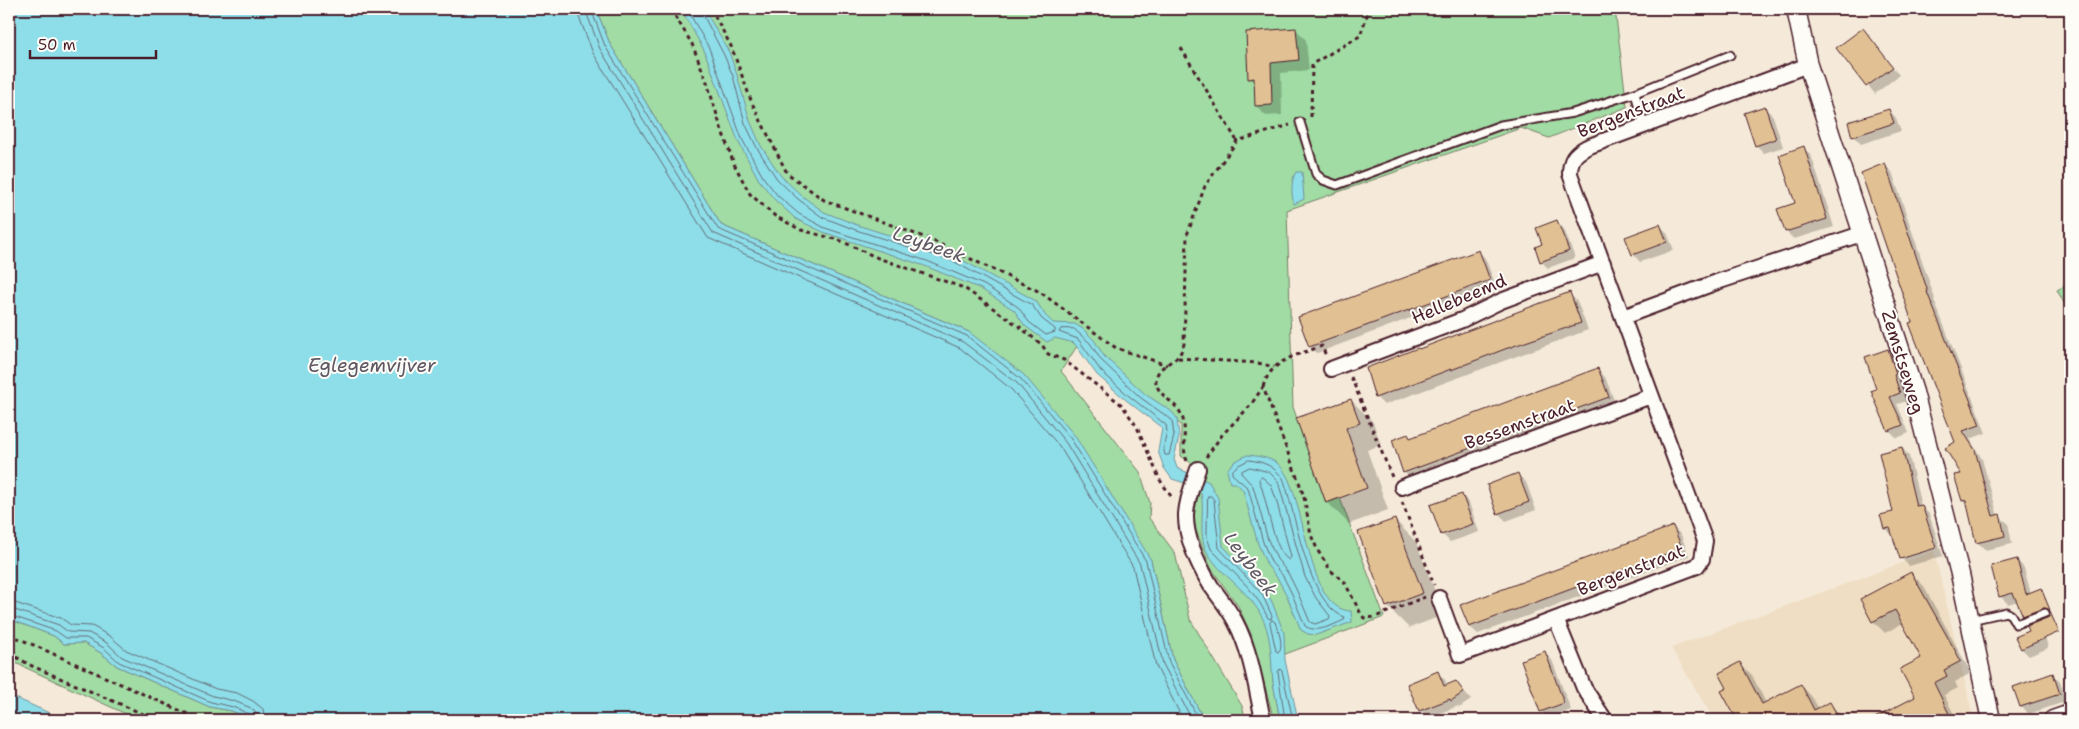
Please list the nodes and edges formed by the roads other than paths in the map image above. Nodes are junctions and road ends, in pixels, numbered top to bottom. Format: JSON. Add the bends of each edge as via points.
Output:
{"nodes":[{"id":1,"x":1796,"y":9,"type":"edge"},
{"id":2,"x":1730,"y":55,"type":"dead end"},
{"id":3,"x":1808,"y":65,"type":"junction"},
{"id":4,"x":1634,"y":93,"type":"junction"},
{"id":5,"x":1300,"y":122,"type":"road end"},
{"id":6,"x":1644,"y":126,"type":"junction"},
{"id":7,"x":1861,"y":234,"type":"junction"},
{"id":8,"x":1603,"y":263,"type":"junction"},
{"id":9,"x":1623,"y":317,"type":"junction"},
{"id":10,"x":1331,"y":369,"type":"road end"},
{"id":11,"x":1651,"y":396,"type":"junction"},
{"id":12,"x":1198,"y":469,"type":"road end"},
{"id":13,"x":1402,"y":487,"type":"dead end"},
{"id":14,"x":1439,"y":598,"type":"road end"},
{"id":15,"x":2045,"y":613,"type":"dead end"},
{"id":16,"x":1556,"y":619,"type":"junction"},
{"id":17,"x":1971,"y":620,"type":"junction"},
{"id":18,"x":2070,"y":714,"type":"edge"},
{"id":19,"x":1263,"y":720,"type":"edge"},
{"id":20,"x":1605,"y":720,"type":"edge"},
{"id":21,"x":1992,"y":720,"type":"edge"},
{"id":22,"x":2053,"y":720,"type":"edge"}],
"edges":[{"from":1,"to":3,"type":"street","name":"Zemstseweg"},
{"from":2,"to":4,"type":"lane"},
{"from":3,"to":6,"type":"street","name":"Bergenstraat"},
{"from":3,"to":7,"type":"street","name":"Zemstseweg"},
{"from":4,"to":5,"type":"lane","via":[[1573,113],[1501,125],[1337,185],[1322,180],[1316,174]]},
{"from":4,"to":6,"type":"lane"},
{"from":6,"to":8,"type":"street","name":"Bergenstraat","via":[[1587,147],[1576,153],[1570,163],[1570,174]]},
{"from":7,"to":9,"type":"street"},
{"from":7,"to":17,"type":"street","name":"Zemstseweg","via":[[1914,392]]},
{"from":8,"to":9,"type":"street","name":"Bergenstraat"},
{"from":8,"to":10,"type":"street","name":"Hellebeemd"},
{"from":9,"to":11,"type":"street","name":"Bergenstraat"},
{"from":11,"to":13,"type":"street","name":"Bessemstraat"},
{"from":11,"to":16,"type":"street","name":"Bergenstraat","via":[[1705,541],[1702,559],[1697,566]]},
{"from":12,"to":19,"type":"street","via":[[1186,514],[1187,529],[1194,553],[1245,643]]},
{"from":14,"to":16,"type":"street","name":"Bergenstraat","via":[[1460,655]]},
{"from":15,"to":17,"type":"lane","via":[[2016,624],[2006,612]]},
{"from":16,"to":20,"type":"street","via":[[1584,688]]},
{"from":17,"to":21,"type":"street","name":"Zemstseweg"},
{"from":18,"to":22,"type":"street"}]}
